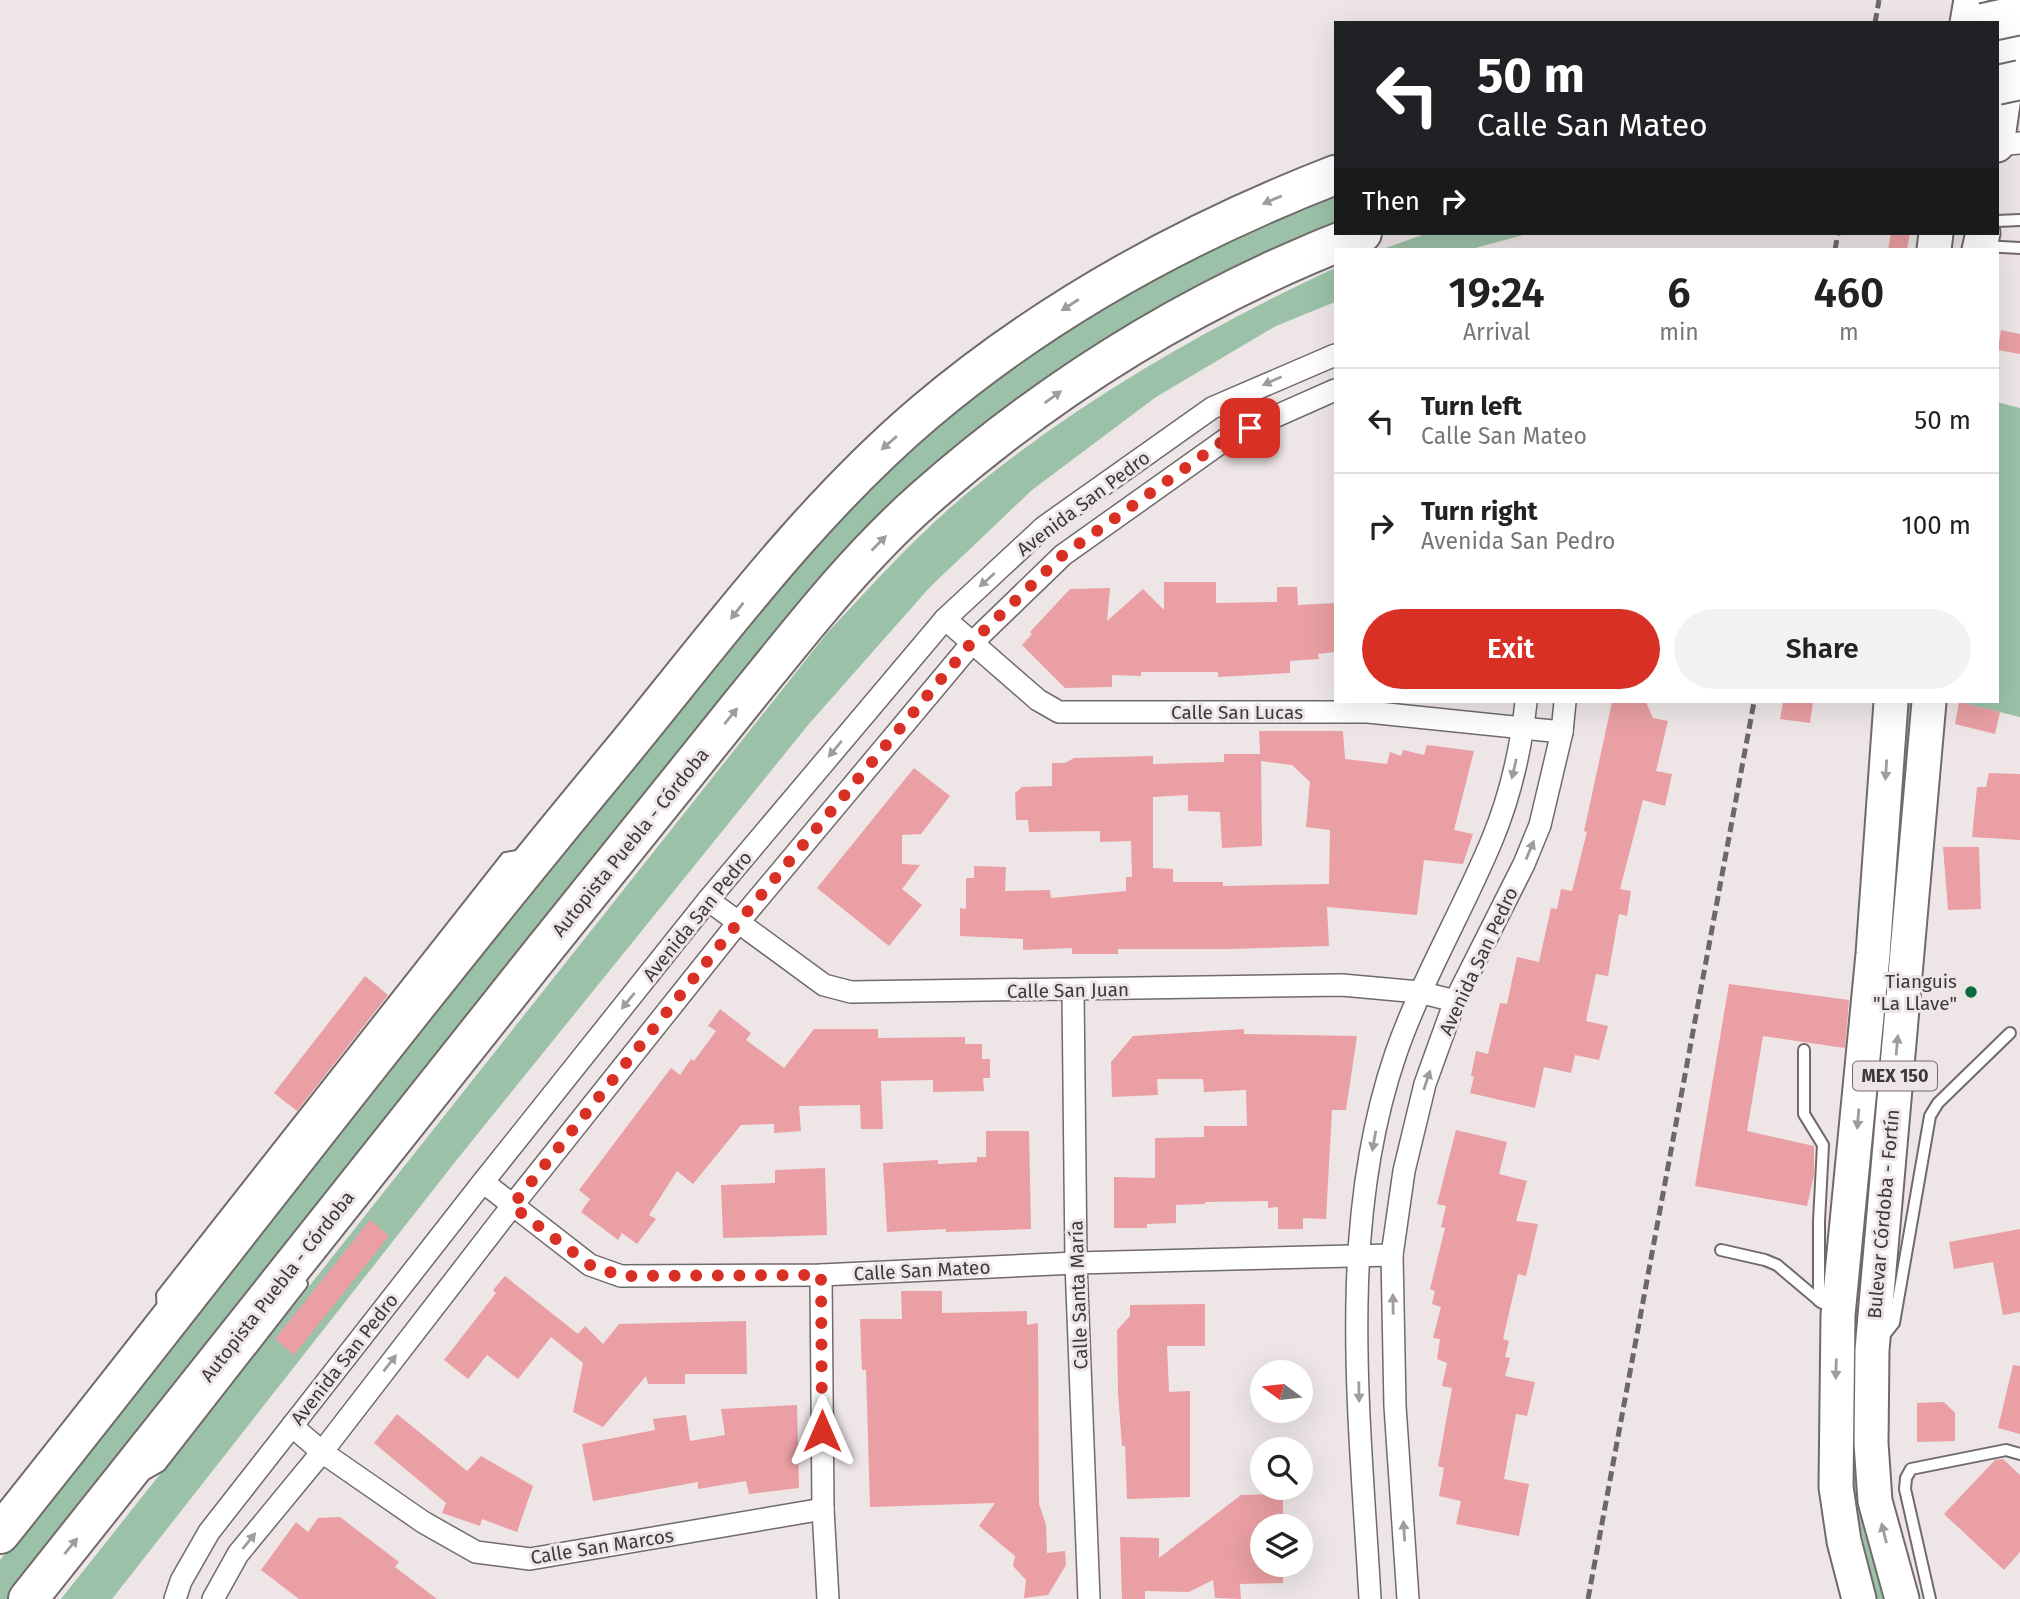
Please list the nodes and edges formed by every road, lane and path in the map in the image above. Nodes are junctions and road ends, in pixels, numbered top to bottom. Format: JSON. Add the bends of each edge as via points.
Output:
{"nodes":[{"id":1,"x":1971,"y":0,"type":"edge"},
{"id":2,"x":2018,"y":0,"type":"edge"},
{"id":3,"x":2020,"y":15,"type":"edge"},
{"id":4,"x":1967,"y":21,"type":"edge"},
{"id":5,"x":1992,"y":21,"type":"edge"},
{"id":6,"x":2020,"y":80,"type":"edge"},
{"id":7,"x":1999,"y":85,"type":"edge"},
{"id":8,"x":1999,"y":131,"type":"edge"},
{"id":9,"x":2020,"y":143,"type":"edge"},
{"id":10,"x":1999,"y":145,"type":"edge"},
{"id":11,"x":1334,"y":175,"type":"edge"},
{"id":12,"x":2020,"y":220,"type":"edge"},
{"id":13,"x":1999,"y":230,"type":"edge"},
{"id":14,"x":1357,"y":235,"type":"edge"},
{"id":15,"x":1985,"y":237,"type":"edge"},
{"id":16,"x":2020,"y":248,"type":"edge"},
{"id":17,"x":1334,"y":355,"type":"edge"},
{"id":18,"x":1334,"y":390,"type":"edge"},
{"id":19,"x":945,"y":619,"type":"junction"},
{"id":20,"x":972,"y":642,"type":"junction"},
{"id":21,"x":1526,"y":703,"type":"edge"},
{"id":22,"x":1565,"y":703,"type":"edge"},
{"id":23,"x":1891,"y":703,"type":"edge"},
{"id":24,"x":1929,"y":703,"type":"edge"},
{"id":25,"x":1523,"y":729,"type":"junction"},
{"id":26,"x":1562,"y":732,"type":"junction"},
{"id":27,"x":708,"y":900,"type":"junction"},
{"id":28,"x":737,"y":924,"type":"junction"},
{"id":29,"x":1073,"y":990,"type":"junction"},
{"id":30,"x":1419,"y":992,"type":"junction"},
{"id":31,"x":1455,"y":1002,"type":"junction"},
{"id":32,"x":2010,"y":1033,"type":"dead end"},
{"id":33,"x":1804,"y":1050,"type":"dead end"},
{"id":34,"x":482,"y":1182,"type":"junction"},
{"id":35,"x":512,"y":1206,"type":"junction"},
{"id":36,"x":1721,"y":1250,"type":"dead end"},
{"id":37,"x":1357,"y":1254,"type":"junction"},
{"id":38,"x":1392,"y":1255,"type":"junction"},
{"id":39,"x":1076,"y":1263,"type":"junction"},
{"id":40,"x":313,"y":1270,"type":"dead end"},
{"id":41,"x":821,"y":1275,"type":"junction"},
{"id":42,"x":1829,"y":1308,"type":"junction"},
{"id":43,"x":1872,"y":1350,"type":"junction"},
{"id":44,"x":292,"y":1426,"type":"junction"},
{"id":45,"x":322,"y":1451,"type":"junction"},
{"id":46,"x":2020,"y":1454,"type":"edge"},
{"id":47,"x":126,"y":1477,"type":"junction"},
{"id":48,"x":823,"y":1509,"type":"junction"},
{"id":49,"x":0,"y":1534,"type":"edge"},
{"id":50,"x":28,"y":1599,"type":"edge"},
{"id":51,"x":175,"y":1599,"type":"edge"},
{"id":52,"x":213,"y":1599,"type":"edge"},
{"id":53,"x":828,"y":1599,"type":"edge"},
{"id":54,"x":1089,"y":1599,"type":"edge"},
{"id":55,"x":1370,"y":1599,"type":"edge"},
{"id":56,"x":1408,"y":1599,"type":"edge"},
{"id":57,"x":1859,"y":1599,"type":"edge"},
{"id":58,"x":1902,"y":1599,"type":"edge"},
{"id":59,"x":1930,"y":1599,"type":"edge"}],
"edges":[{"from":1,"to":4,"type":"main road"},
{"from":2,"to":8,"type":"main road"},
{"from":3,"to":5,"type":"highway","bridge":true},
{"from":6,"to":7,"type":"highway","bridge":true},
{"from":9,"to":10,"type":"street"},
{"from":11,"to":49,"type":"highway","one_way":true,"via":[[1234,216],[1095,289],[1028,333],[880,451],[765,575],[537,853]]},
{"from":12,"to":13,"type":"lane"},
{"from":47,"to":14,"type":"highway","name":"Autopista Puebla - Córdoba","one_way":true,"via":[[813,616],[866,557],[922,501],[996,439],[1092,369],[1154,329],[1227,291]]},
{"from":15,"to":16,"type":"lane"},
{"from":17,"to":19,"type":"street","name":"Avenida San Pedro","one_way":true,"via":[[1212,408],[1044,527]]},
{"from":18,"to":20,"type":"street","name":"Avenida San Pedro","via":[[1229,437],[1063,555]]},
{"from":19,"to":20,"type":"street","name":"Calle San Lucas"},
{"from":19,"to":27,"type":"street","name":"Avenida San Pedro","one_way":true},
{"from":20,"to":25,"type":"street","name":"Calle San Lucas","via":[[1038,701],[1059,712],[1368,712]]},
{"from":20,"to":28,"type":"street","name":"Avenida San Pedro"},
{"from":21,"to":25,"type":"street","name":"Avenida San Pedro"},
{"from":22,"to":26,"type":"street","name":"Avenida San Pedro"},
{"from":23,"to":42,"type":"main road","name":"Bulevar Córdoba - Fortín","number":"MEX 150","one_way":true,"via":[[1843,1276]]},
{"from":43,"to":24,"type":"main road","name":"Bulevar Córdoba - Fortín","number":"MEX 150","one_way":true},
{"from":25,"to":26,"type":"street","name":"Calle San Lucas"},
{"from":25,"to":30,"type":"street","name":"Avenida San Pedro","one_way":true,"via":[[1493,839]]},
{"from":31,"to":26,"type":"street","name":"Avenida San Pedro","one_way":true,"via":[[1541,825]]},
{"from":27,"to":28,"type":"street","name":"Calle San Juan"},
{"from":27,"to":34,"type":"street","name":"Avenida San Pedro","one_way":true},
{"from":28,"to":29,"type":"street","name":"Calle San Juan","via":[[824,985],[851,992]]},
{"from":28,"to":35,"type":"street","name":"Avenida San Pedro"},
{"from":29,"to":30,"type":"street","name":"Calle San Juan","via":[[1342,985]]},
{"from":29,"to":39,"type":"street","name":"Calle Santa María"},
{"from":30,"to":31,"type":"street","name":"Calle San Juan"},
{"from":30,"to":37,"type":"street","name":"Avenida San Pedro","one_way":true,"via":[[1375,1134]]},
{"from":38,"to":31,"type":"street","name":"Avenida San Pedro","one_way":true,"via":[[1404,1171],[1425,1084]]},
{"from":32,"to":43,"type":"lane","via":[[1930,1116],[1894,1323]]},
{"from":33,"to":42,"type":"lane","via":[[1804,1114],[1823,1145]]},
{"from":34,"to":35,"type":"street","name":"Calle San Mateo"},
{"from":34,"to":44,"type":"street","name":"Avenida San Pedro"},
{"from":35,"to":41,"type":"street","name":"Calle San Mateo","via":[[590,1265],[621,1276]]},
{"from":45,"to":35,"type":"street","name":"Avenida San Pedro","one_way":true},
{"from":36,"to":42,"type":"lane","via":[[1777,1265]]},
{"from":37,"to":38,"type":"street","name":"Calle San Mateo"},
{"from":37,"to":39,"type":"street","name":"Calle San Mateo"},
{"from":37,"to":55,"type":"street","name":"Avenida San Pedro","one_way":true},
{"from":56,"to":38,"type":"street","name":"Avenida San Pedro","one_way":true,"via":[[1395,1406]]},
{"from":39,"to":41,"type":"street","name":"Calle San Mateo"},
{"from":39,"to":54,"type":"street","name":"Calle Santa María"},
{"from":40,"to":47,"type":"lane","via":[[160,1466]]},
{"from":41,"to":48,"type":"street"},
{"from":42,"to":57,"type":"main road","name":"Bulevar Córdoba - Fortín","number":"MEX 150","one_way":true,"via":[[1836,1487]]},
{"from":58,"to":43,"type":"main road","name":"Bulevar Córdoba - Fortín","number":"MEX 150","one_way":true,"via":[[1875,1501]]},
{"from":44,"to":45,"type":"street","name":"Calle San Marcos"},
{"from":44,"to":51,"type":"street","name":"Avenida San Pedro","via":[[209,1532]]},
{"from":45,"to":48,"type":"street","name":"Calle San Marcos","via":[[423,1522],[476,1552],[530,1559]]},
{"from":52,"to":45,"type":"street","name":"Avenida San Pedro","one_way":true,"via":[[238,1554]]},
{"from":46,"to":59,"type":"lane","via":[[2006,1450],[1910,1469],[1906,1489]]},
{"from":50,"to":47,"type":"highway","name":"Autopista Puebla - Córdoba","one_way":true},
{"from":48,"to":53,"type":"street"}]}
